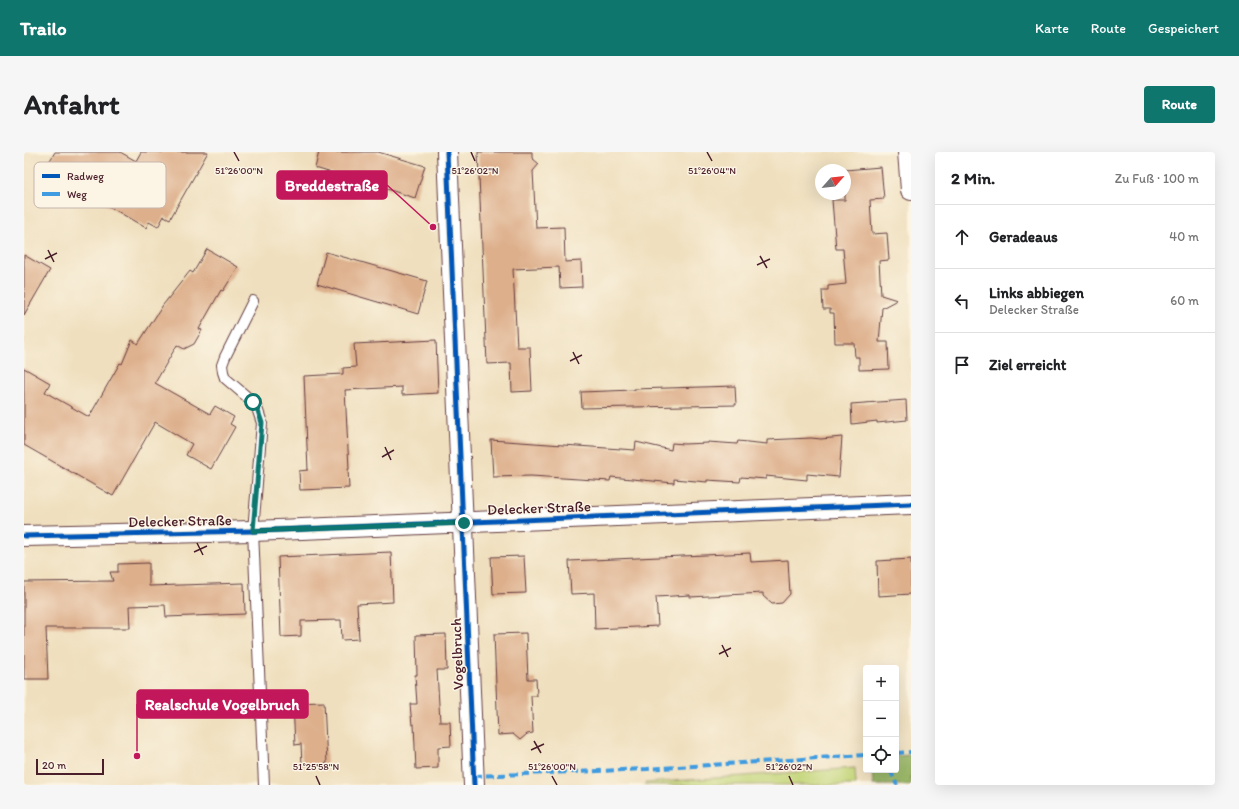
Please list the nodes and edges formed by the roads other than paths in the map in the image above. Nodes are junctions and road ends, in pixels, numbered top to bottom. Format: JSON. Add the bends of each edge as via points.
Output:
{"nodes":[{"id":1,"x":448,"y":152,"type":"edge"},
{"id":2,"x":908,"y":152,"type":"edge"},
{"id":3,"x":911,"y":190,"type":"edge"},
{"id":4,"x":253,"y":301,"type":"dead end"},
{"id":5,"x":911,"y":504,"type":"edge"},
{"id":6,"x":464,"y":523,"type":"junction"},
{"id":7,"x":253,"y":531,"type":"junction"},
{"id":8,"x":24,"y":536,"type":"edge"},
{"id":9,"x":264,"y":785,"type":"edge"},
{"id":10,"x":474,"y":785,"type":"edge"}],
"edges":[{"from":1,"to":6,"type":"street","name":"Vogelbruch"},
{"from":2,"to":3,"type":"street"},
{"from":4,"to":7,"type":"lane","via":[[222,365],[225,378],[253,402],[262,423]]},
{"from":5,"to":6,"type":"street","name":"Delecker Straße"},
{"from":6,"to":7,"type":"street","name":"Delecker Straße"},
{"from":6,"to":10,"type":"street","name":"Vogelbruch"},
{"from":7,"to":8,"type":"street","name":"Delecker Straße"},
{"from":7,"to":9,"type":"lane"}]}
